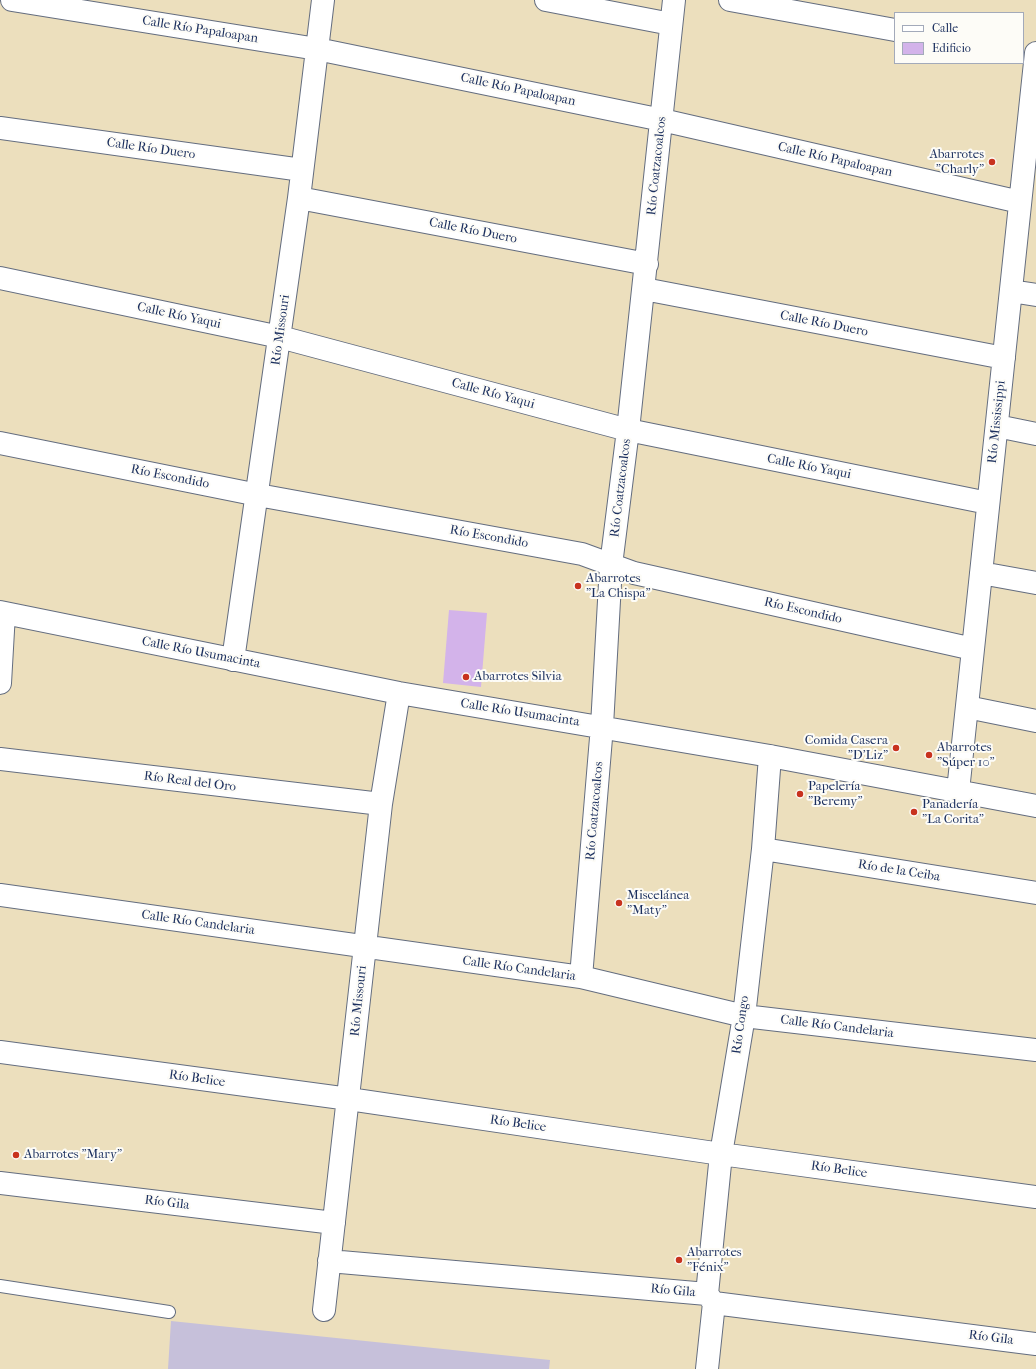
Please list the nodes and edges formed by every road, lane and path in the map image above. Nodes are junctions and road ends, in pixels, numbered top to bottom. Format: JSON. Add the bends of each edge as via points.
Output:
{"nodes":[{"id":1,"x":12,"y":0,"type":"edge"},
{"id":2,"x":323,"y":0,"type":"edge"},
{"id":3,"x":546,"y":0,"type":"edge"},
{"id":4,"x":674,"y":0,"type":"edge"},
{"id":5,"x":730,"y":0,"type":"edge"},
{"id":6,"x":671,"y":24,"type":"junction"},
{"id":7,"x":894,"y":30,"type":"edge"},
{"id":8,"x":317,"y":49,"type":"junction"},
{"id":9,"x":1024,"y":53,"type":"edge"},
{"id":10,"x":1036,"y":54,"type":"edge"},
{"id":11,"x":662,"y":120,"type":"junction"},
{"id":12,"x":0,"y":128,"type":"edge"},
{"id":13,"x":1031,"y":149,"type":"edge"},
{"id":14,"x":302,"y":170,"type":"junction"},
{"id":15,"x":299,"y":198,"type":"junction"},
{"id":16,"x":1020,"y":202,"type":"junction"},
{"id":17,"x":647,"y":264,"type":"junction"},
{"id":18,"x":0,"y":278,"type":"edge"},
{"id":19,"x":644,"y":289,"type":"junction"},
{"id":20,"x":1011,"y":291,"type":"junction"},
{"id":21,"x":1036,"y":295,"type":"edge"},
{"id":22,"x":280,"y":337,"type":"junction"},
{"id":23,"x":1004,"y":358,"type":"junction"},
{"id":24,"x":997,"y":426,"type":"junction"},
{"id":25,"x":628,"y":430,"type":"junction"},
{"id":26,"x":1036,"y":434,"type":"edge"},
{"id":27,"x":0,"y":443,"type":"edge"},
{"id":28,"x":258,"y":495,"type":"junction"},
{"id":29,"x":988,"y":503,"type":"junction"},
{"id":30,"x":611,"y":565,"type":"junction"},
{"id":31,"x":981,"y":573,"type":"junction"},
{"id":32,"x":1036,"y":583,"type":"edge"},
{"id":33,"x":2,"y":613,"type":"edge"},
{"id":34,"x":973,"y":649,"type":"junction"},
{"id":35,"x":233,"y":660,"type":"junction"},
{"id":36,"x":0,"y":683,"type":"edge"},
{"id":37,"x":399,"y":693,"type":"junction"},
{"id":38,"x":967,"y":707,"type":"junction"},
{"id":39,"x":1036,"y":721,"type":"edge"},
{"id":40,"x":602,"y":726,"type":"junction"},
{"id":41,"x":770,"y":756,"type":"junction"},
{"id":42,"x":0,"y":759,"type":"edge"},
{"id":43,"x":958,"y":791,"type":"junction"},
{"id":44,"x":381,"y":804,"type":"junction"},
{"id":45,"x":1036,"y":806,"type":"edge"},
{"id":46,"x":763,"y":849,"type":"junction"},
{"id":47,"x":1036,"y":893,"type":"edge"},
{"id":48,"x":0,"y":895,"type":"edge"},
{"id":49,"x":364,"y":947,"type":"junction"},
{"id":50,"x":581,"y":977,"type":"junction"},
{"id":51,"x":744,"y":1016,"type":"junction"},
{"id":52,"x":1036,"y":1050,"type":"edge"},
{"id":53,"x":0,"y":1052,"type":"edge"},
{"id":54,"x":349,"y":1099,"type":"junction"},
{"id":55,"x":722,"y":1154,"type":"junction"},
{"id":56,"x":0,"y":1183,"type":"edge"},
{"id":57,"x":1036,"y":1197,"type":"edge"},
{"id":58,"x":334,"y":1223,"type":"junction"},
{"id":59,"x":329,"y":1260,"type":"junction"},
{"id":60,"x":0,"y":1286,"type":"edge"},
{"id":61,"x":710,"y":1298,"type":"junction"},
{"id":62,"x":324,"y":1310,"type":"dead end"},
{"id":63,"x":169,"y":1312,"type":"dead end"},
{"id":64,"x":1036,"y":1344,"type":"edge"},
{"id":65,"x":707,"y":1369,"type":"edge"}],
"edges":[{"from":1,"to":8,"type":"street","name":"Calle Río Papaloapan"},
{"from":2,"to":8,"type":"street","name":"Río Missouri"},
{"from":3,"to":6,"type":"street"},
{"from":4,"to":6,"type":"street","name":"Río Coatzacoalcos"},
{"from":5,"to":7,"type":"street"},
{"from":6,"to":11,"type":"street","name":"Río Coatzacoalcos"},
{"from":8,"to":11,"type":"street","name":"Calle Río Papaloapan"},
{"from":8,"to":14,"type":"street","name":"Río Missouri"},
{"from":9,"to":10,"type":"street"},
{"from":10,"to":13,"type":"street","name":"Río Mississippi"},
{"from":11,"to":16,"type":"street","name":"Calle Río Papaloapan"},
{"from":11,"to":17,"type":"street","name":"Río Coatzacoalcos"},
{"from":12,"to":14,"type":"street","name":"Calle Río Duero"},
{"from":13,"to":16,"type":"street","name":"Río Mississippi"},
{"from":14,"to":15,"type":"street","name":"Río Missouri"},
{"from":15,"to":17,"type":"street","name":"Calle Río Duero"},
{"from":15,"to":22,"type":"street","name":"Río Missouri"},
{"from":16,"to":20,"type":"street","name":"Río Mississippi"},
{"from":17,"to":19,"type":"street","name":"Río Coatzacoalcos"},
{"from":18,"to":22,"type":"street","name":"Calle Río Yaqui"},
{"from":19,"to":23,"type":"street","name":"Calle Río Duero"},
{"from":19,"to":25,"type":"street","name":"Río Coatzacoalcos"},
{"from":20,"to":21,"type":"street"},
{"from":20,"to":23,"type":"street","name":"Río Mississippi"},
{"from":22,"to":25,"type":"street","name":"Calle Río Yaqui"},
{"from":22,"to":28,"type":"street","name":"Río Missouri"},
{"from":23,"to":24,"type":"street","name":"Río Mississippi"},
{"from":24,"to":26,"type":"street"},
{"from":24,"to":29,"type":"street","name":"Río Mississippi"},
{"from":25,"to":29,"type":"street","name":"Calle Río Yaqui"},
{"from":25,"to":30,"type":"street","name":"Río Coatzacoalcos"},
{"from":27,"to":28,"type":"street","name":"Río Escondido"},
{"from":28,"to":30,"type":"street","name":"Río Escondido","via":[[582,554]]},
{"from":28,"to":35,"type":"street","name":"Río Missouri"},
{"from":29,"to":31,"type":"street","name":"Río Mississippi"},
{"from":30,"to":34,"type":"street","name":"Río Escondido","via":[[634,573]]},
{"from":30,"to":40,"type":"street","name":"Río Coatzacoalcos"},
{"from":31,"to":32,"type":"street"},
{"from":31,"to":34,"type":"street","name":"Río Mississippi"},
{"from":33,"to":35,"type":"street","name":"Calle Río Usumacinta"},
{"from":33,"to":36,"type":"street"},
{"from":34,"to":38,"type":"street","name":"Río Mississippi"},
{"from":35,"to":37,"type":"street","name":"Calle Río Usumacinta"},
{"from":37,"to":40,"type":"street","name":"Calle Río Usumacinta"},
{"from":37,"to":44,"type":"street","name":"Río Missouri"},
{"from":38,"to":39,"type":"street"},
{"from":38,"to":43,"type":"street","name":"Río Mississippi"},
{"from":40,"to":41,"type":"street","name":"Calle Río Usumacinta"},
{"from":40,"to":50,"type":"street","name":"Río Coatzacoalcos"},
{"from":41,"to":43,"type":"street","name":"Calle Río Usumacinta"},
{"from":41,"to":46,"type":"street","name":"Río Congo"},
{"from":42,"to":44,"type":"street","name":"Río Real del Oro"},
{"from":43,"to":45,"type":"street","name":"Calle Río Usumacinta"},
{"from":44,"to":49,"type":"street","name":"Río Missouri"},
{"from":46,"to":47,"type":"street","name":"Río de la Ceiba"},
{"from":46,"to":51,"type":"street","name":"Río Congo"},
{"from":48,"to":49,"type":"street","name":"Calle Río Candelaria"},
{"from":49,"to":50,"type":"street","name":"Calle Río Candelaria"},
{"from":49,"to":54,"type":"street","name":"Río Missouri"},
{"from":50,"to":51,"type":"street","name":"Calle Río Candelaria"},
{"from":51,"to":52,"type":"street","name":"Calle Río Candelaria"},
{"from":51,"to":55,"type":"street","name":"Río Congo"},
{"from":53,"to":54,"type":"street","name":"Río Belice"},
{"from":54,"to":55,"type":"street","name":"Río Belice"},
{"from":54,"to":58,"type":"street","name":"Río Missouri"},
{"from":55,"to":57,"type":"street","name":"Río Belice"},
{"from":55,"to":61,"type":"street","name":"Río Congo"},
{"from":56,"to":58,"type":"street","name":"Río Gila"},
{"from":58,"to":59,"type":"street","name":"Río Missouri"},
{"from":59,"to":61,"type":"street","name":"Río Gila"},
{"from":59,"to":62,"type":"street","name":"Río Missouri"},
{"from":60,"to":63,"type":"lane"},
{"from":61,"to":64,"type":"street","name":"Río Gila"},
{"from":61,"to":65,"type":"street","name":"Río Congo"}]}
